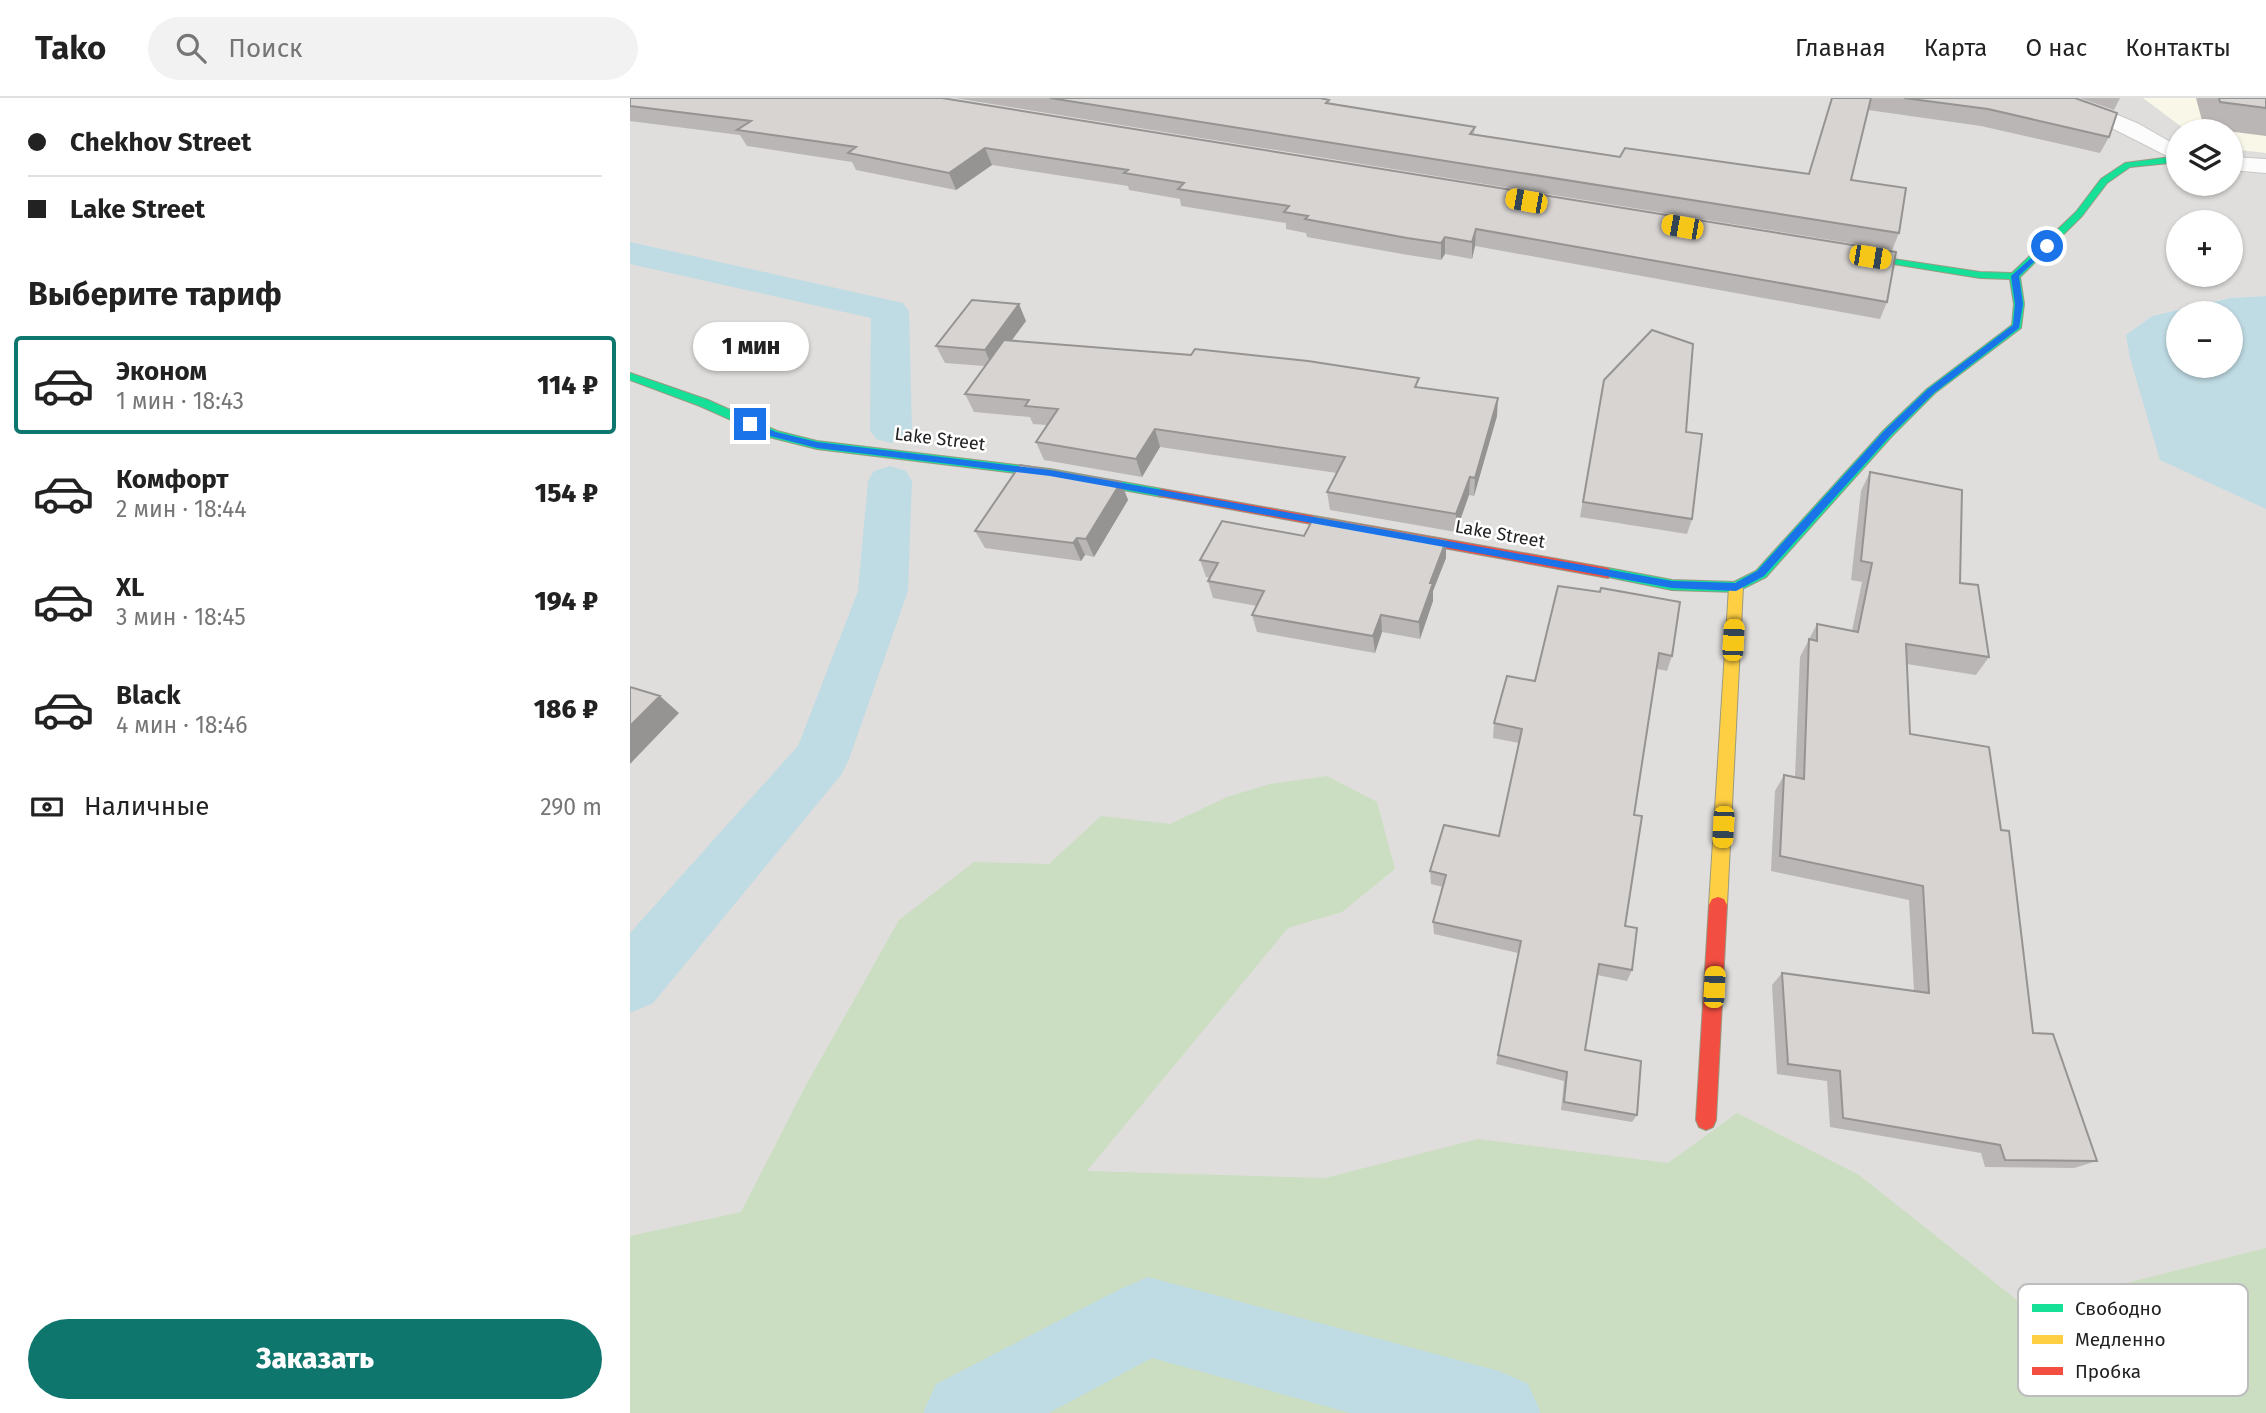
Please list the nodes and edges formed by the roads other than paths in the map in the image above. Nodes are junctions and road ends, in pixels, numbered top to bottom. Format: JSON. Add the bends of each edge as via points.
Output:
{"nodes":[{"id":1,"x":2048,"y":98,"type":"edge"},
{"id":2,"x":2166,"y":149,"type":"edge"},
{"id":3,"x":2166,"y":159,"type":"edge"},
{"id":4,"x":2243,"y":164,"type":"edge"},
{"id":5,"x":2266,"y":166,"type":"edge"},
{"id":6,"x":1829,"y":251,"type":"edge"},
{"id":7,"x":2015,"y":276,"type":"junction"},
{"id":8,"x":630,"y":376,"type":"edge"},
{"id":9,"x":1736,"y":587,"type":"junction"},
{"id":10,"x":1706,"y":1120,"type":"dead end"}],
"edges":[{"from":1,"to":2,"type":"street","via":[[2121,121]]},
{"from":3,"to":7,"type":"street","via":[[2129,165],[2104,181],[2079,214]]},
{"from":4,"to":5,"type":"street"},
{"from":6,"to":7,"type":"street","via":[[1980,275]]},
{"from":7,"to":9,"type":"street","via":[[2017,326],[1931,391],[1761,574]]},
{"from":8,"to":9,"type":"street","name":"Lake Street","via":[[773,434],[817,445],[1050,473],[1672,585]]},
{"from":9,"to":10,"type":"street"}]}
